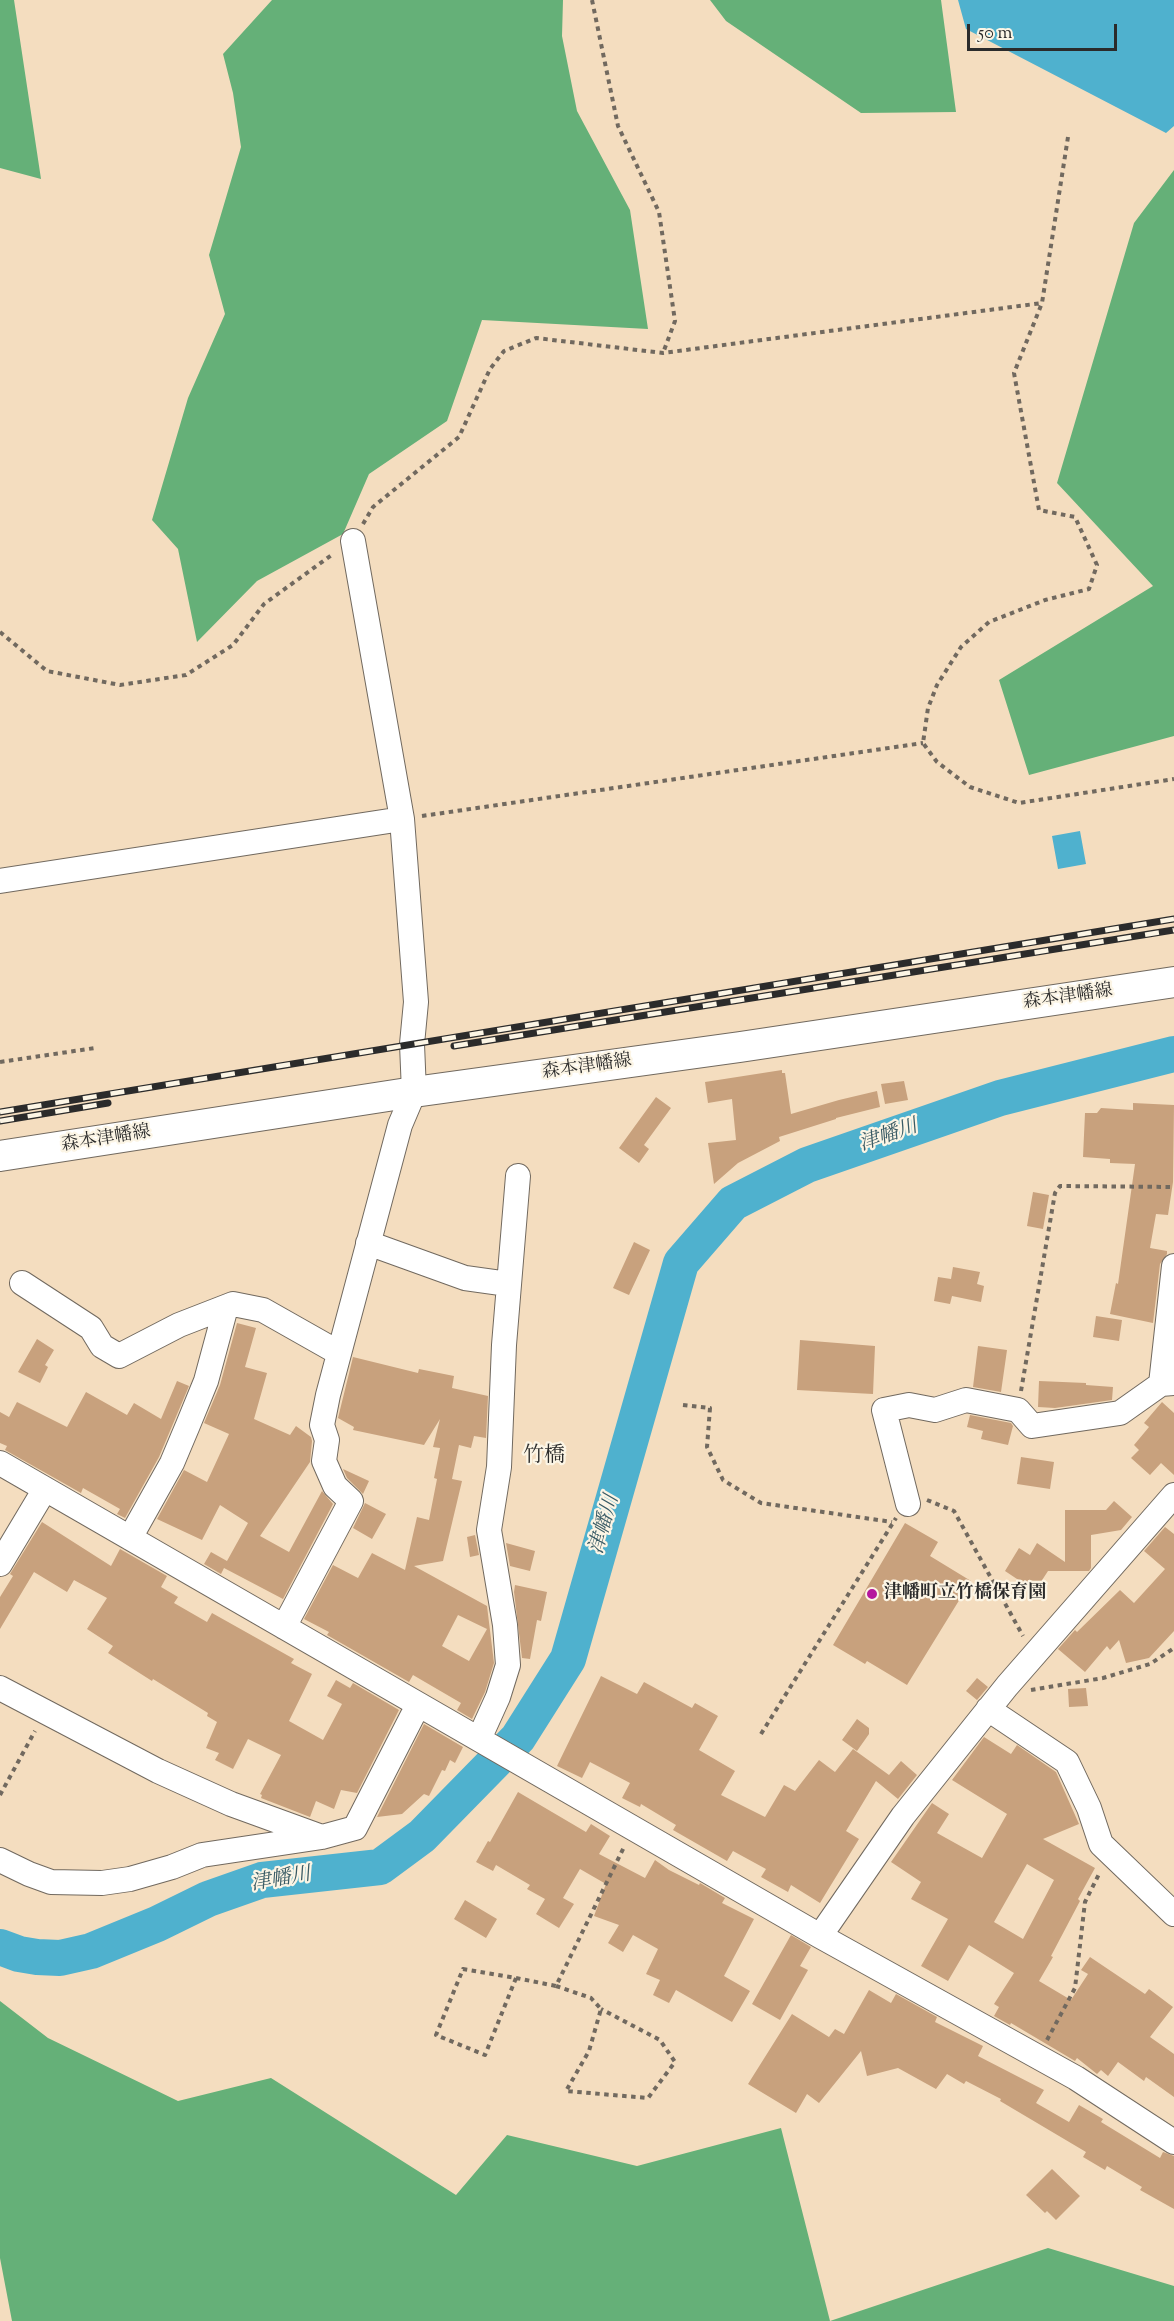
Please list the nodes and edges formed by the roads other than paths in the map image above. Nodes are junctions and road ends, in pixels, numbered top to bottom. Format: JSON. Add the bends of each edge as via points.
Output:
{"nodes":[{"id":1,"x":353,"y":541,"type":"road end"},
{"id":2,"x":402,"y":819,"type":"junction"},
{"id":3,"x":0,"y":881,"type":"edge"},
{"id":4,"x":1174,"y":982,"type":"edge"},
{"id":5,"x":414,"y":1092,"type":"junction"},
{"id":6,"x":0,"y":1156,"type":"edge"},
{"id":7,"x":518,"y":1176,"type":"dead end"},
{"id":8,"x":368,"y":1243,"type":"junction"},
{"id":9,"x":1174,"y":1266,"type":"edge"},
{"id":10,"x":22,"y":1283,"type":"dead end"},
{"id":11,"x":508,"y":1284,"type":"junction"},
{"id":12,"x":226,"y":1307,"type":"junction"},
{"id":13,"x":339,"y":1353,"type":"junction"},
{"id":14,"x":1168,"y":1383,"type":"edge"},
{"id":15,"x":0,"y":1463,"type":"edge"},
{"id":16,"x":45,"y":1489,"type":"junction"},
{"id":17,"x":1174,"y":1495,"type":"edge"},
{"id":18,"x":908,"y":1504,"type":"road end"},
{"id":19,"x":130,"y":1538,"type":"junction"},
{"id":20,"x":0,"y":1564,"type":"edge"},
{"id":21,"x":284,"y":1627,"type":"junction"},
{"id":22,"x":0,"y":1688,"type":"edge"},
{"id":23,"x":418,"y":1705,"type":"junction"},
{"id":24,"x":988,"y":1709,"type":"junction"},
{"id":25,"x":479,"y":1739,"type":"junction"},
{"id":26,"x":322,"y":1837,"type":"junction"},
{"id":27,"x":0,"y":1860,"type":"edge"},
{"id":28,"x":1174,"y":1914,"type":"edge"},
{"id":29,"x":820,"y":1935,"type":"junction"},
{"id":30,"x":1174,"y":2142,"type":"edge"}],
"edges":[{"from":1,"to":2,"type":"street"},
{"from":2,"to":3,"type":"street"},
{"from":2,"to":5,"type":"street","via":[[416,1002],[412,1044]]},
{"from":4,"to":5,"type":"main road","name":"森本津幡線"},
{"from":5,"to":6,"type":"main road","name":"森本津幡線"},
{"from":5,"to":8,"type":"street","via":[[400,1125]]},
{"from":7,"to":11,"type":"street"},
{"from":8,"to":11,"type":"street","via":[[465,1278]]},
{"from":8,"to":13,"type":"street"},
{"from":9,"to":14,"type":"street"},
{"from":10,"to":12,"type":"street","via":[[91,1328],[102,1346],[119,1356],[179,1325]]},
{"from":11,"to":25,"type":"street","via":[[499,1467],[489,1530],[508,1665]]},
{"from":12,"to":13,"type":"street","via":[[233,1304],[263,1310]]},
{"from":12,"to":19,"type":"street","via":[[206,1382],[152,1502]]},
{"from":13,"to":21,"type":"street","via":[[322,1425],[327,1440],[324,1461],[335,1486],[351,1501]]},
{"from":14,"to":18,"type":"street","via":[[1120,1413],[1032,1426],[1018,1410],[966,1400],[934,1410],[909,1405],[884,1410]]},
{"from":15,"to":16,"type":"street"},
{"from":16,"to":19,"type":"street"},
{"from":16,"to":20,"type":"street"},
{"from":17,"to":24,"type":"street"},
{"from":19,"to":21,"type":"street"},
{"from":21,"to":23,"type":"street"},
{"from":22,"to":26,"type":"street","via":[[158,1771],[231,1804]]},
{"from":23,"to":25,"type":"street"},
{"from":23,"to":26,"type":"street","via":[[355,1828]]},
{"from":24,"to":28,"type":"street","via":[[1067,1762],[1101,1845]]},
{"from":24,"to":29,"type":"street","via":[[903,1816]]},
{"from":25,"to":29,"type":"street"},
{"from":26,"to":27,"type":"street","via":[[201,1856],[102,1884],[51,1882]]},
{"from":29,"to":30,"type":"street","via":[[1076,2078]]}]}
